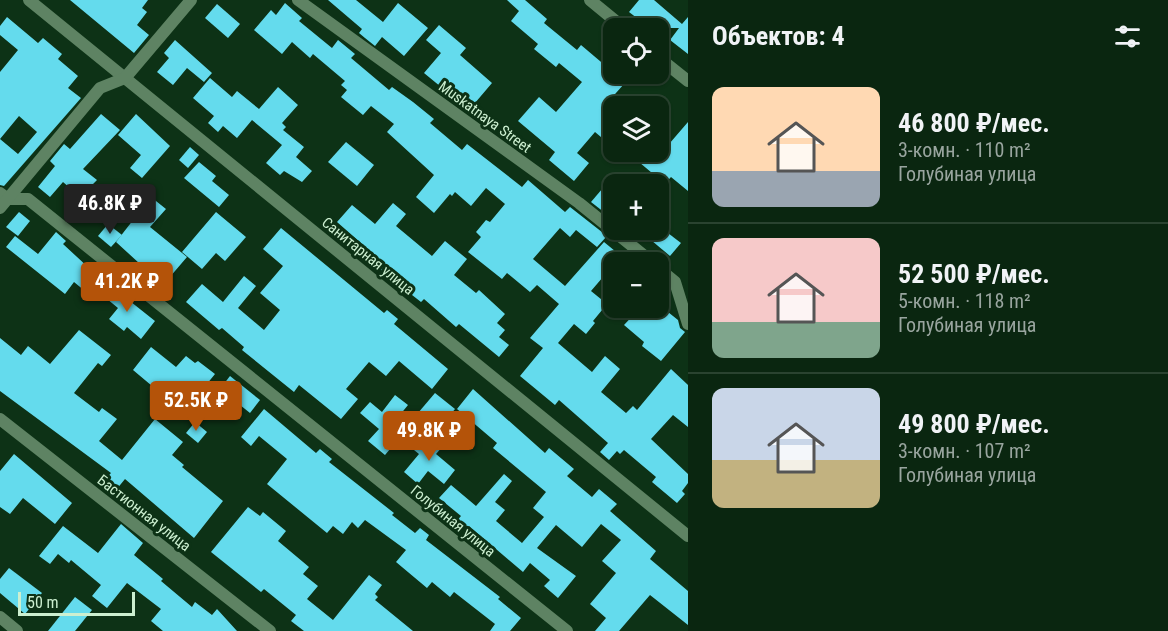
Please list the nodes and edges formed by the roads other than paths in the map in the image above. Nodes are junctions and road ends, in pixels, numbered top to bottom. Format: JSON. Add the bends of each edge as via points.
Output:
{"nodes":[{"id":1,"x":29,"y":0,"type":"edge"},
{"id":2,"x":191,"y":0,"type":"edge"},
{"id":3,"x":298,"y":0,"type":"edge"},
{"id":4,"x":590,"y":0,"type":"edge"},
{"id":5,"x":612,"y":18,"type":"edge"},
{"id":6,"x":669,"y":66,"type":"edge"},
{"id":7,"x":125,"y":78,"type":"junction"},
{"id":8,"x":688,"y":81,"type":"edge"},
{"id":9,"x":3,"y":200,"type":"edge"},
{"id":10,"x":640,"y":252,"type":"edge"},
{"id":11,"x":669,"y":277,"type":"edge"},
{"id":12,"x":688,"y":324,"type":"edge"},
{"id":13,"x":0,"y":419,"type":"edge"},
{"id":14,"x":688,"y":536,"type":"edge"},
{"id":15,"x":0,"y":617,"type":"edge"},
{"id":16,"x":17,"y":631,"type":"edge"},
{"id":17,"x":270,"y":631,"type":"edge"},
{"id":18,"x":567,"y":631,"type":"edge"}],
"edges":[{"from":1,"to":7,"type":"street","name":"Санитарная улица"},
{"from":2,"to":7,"type":"street"},
{"from":3,"to":10,"type":"street","name":"Muskatnaya Street","via":[[579,203]]},
{"from":4,"to":5,"type":"street"},
{"from":6,"to":8,"type":"street"},
{"from":7,"to":9,"type":"street","via":[[100,88]]},
{"from":7,"to":14,"type":"street","name":"Санитарная улица"},
{"from":9,"to":18,"type":"street","name":"Голубиная улица","via":[[28,199]]},
{"from":11,"to":12,"type":"street","via":[[675,282]]},
{"from":13,"to":17,"type":"street","name":"Бастионная улица"},
{"from":15,"to":16,"type":"street"}]}
